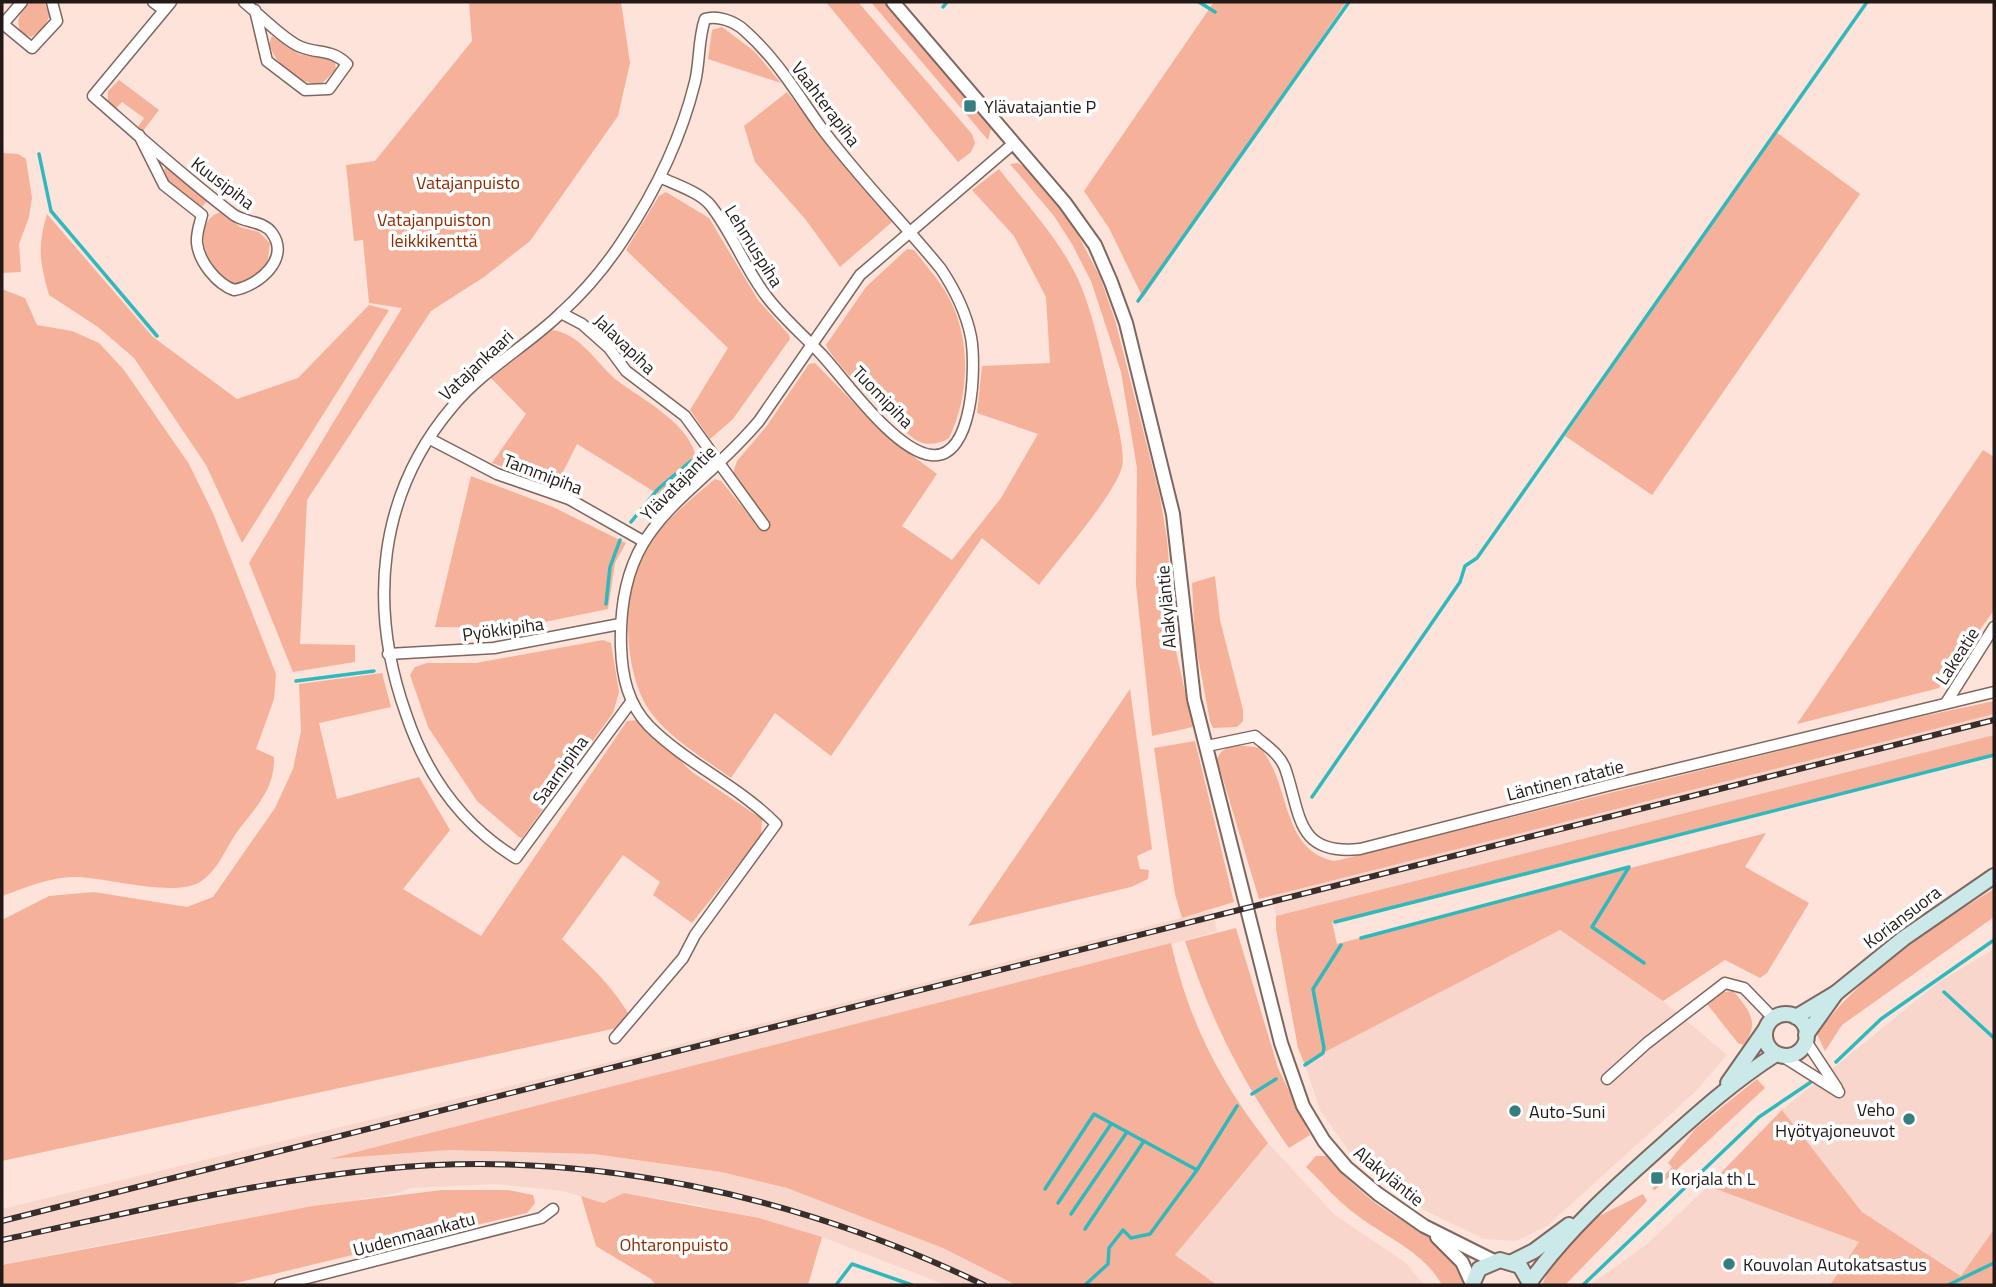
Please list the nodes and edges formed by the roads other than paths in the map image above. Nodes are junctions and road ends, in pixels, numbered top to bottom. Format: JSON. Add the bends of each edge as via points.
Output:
{"nodes":[{"id":1,"x":22,"y":2,"type":"edge"},
{"id":2,"x":52,"y":2,"type":"edge"},
{"id":3,"x":153,"y":2,"type":"edge"},
{"id":4,"x":244,"y":2,"type":"edge"},
{"id":5,"x":893,"y":2,"type":"edge"},
{"id":6,"x":167,"y":6,"type":"edge"},
{"id":7,"x":255,"y":10,"type":"junction"},
{"id":8,"x":705,"y":19,"type":"joint"},
{"id":9,"x":139,"y":135,"type":"junction"},
{"id":10,"x":1014,"y":143,"type":"junction"},
{"id":11,"x":660,"y":177,"type":"junction"},
{"id":12,"x":216,"y":201,"type":"junction"},
{"id":13,"x":202,"y":215,"type":"junction"},
{"id":14,"x":909,"y":231,"type":"junction"},
{"id":15,"x":561,"y":313,"type":"junction"},
{"id":16,"x":811,"y":344,"type":"junction"},
{"id":17,"x":430,"y":439,"type":"junction"},
{"id":18,"x":718,"y":465,"type":"junction"},
{"id":19,"x":764,"y":525,"type":"dead end"},
{"id":20,"x":642,"y":541,"type":"junction"},
{"id":21,"x":620,"y":624,"type":"junction"},
{"id":22,"x":1994,"y":627,"type":"edge"},
{"id":23,"x":388,"y":654,"type":"junction"},
{"id":24,"x":1994,"y":692,"type":"edge"},
{"id":25,"x":631,"y":702,"type":"junction"},
{"id":26,"x":1946,"y":703,"type":"junction"},
{"id":27,"x":1206,"y":746,"type":"junction"},
{"id":28,"x":516,"y":858,"type":"joint"},
{"id":29,"x":1994,"y":876,"type":"edge"},
{"id":30,"x":1836,"y":993,"type":"junction"},
{"id":31,"x":1796,"y":1017,"type":"junction"},
{"id":32,"x":1769,"y":1024,"type":"junction"},
{"id":33,"x":615,"y":1038,"type":"dead end"},
{"id":34,"x":1806,"y":1038,"type":"junction"},
{"id":35,"x":1779,"y":1055,"type":"junction"},
{"id":36,"x":1607,"y":1079,"type":"dead end"},
{"id":37,"x":1723,"y":1090,"type":"junction"},
{"id":38,"x":1595,"y":1206,"type":"junction"},
{"id":39,"x":553,"y":1209,"type":"dead end"},
{"id":40,"x":1424,"y":1226,"type":"junction"},
{"id":41,"x":1494,"y":1261,"type":"junction"},
{"id":42,"x":1512,"y":1262,"type":"junction"},
{"id":43,"x":1531,"y":1284,"type":"edge"},
{"id":44,"x":280,"y":1285,"type":"edge"},
{"id":45,"x":1472,"y":1285,"type":"edge"}],
"edges":[{"from":1,"to":2,"type":"street","via":[[3,24],[32,48],[57,21]]},
{"from":3,"to":6,"type":"street"},
{"from":4,"to":7,"type":"street"},
{"from":5,"to":10,"type":"street","name":"Alakyläntie"},
{"from":6,"to":9,"type":"street","name":"Kuusipiha","via":[[93,96]]},
{"from":7,"to":7,"type":"street","via":[[300,47],[337,53],[347,64],[329,89],[305,90],[267,61]]},
{"from":8,"to":11,"type":"street","name":"Vatajankaari","via":[[690,102]]},
{"from":8,"to":14,"type":"street","name":"Vaahterapiha","via":[[734,23],[752,38]]},
{"from":9,"to":12,"type":"street","name":"Kuusipiha"},
{"from":9,"to":13,"type":"street","name":"Kuusipiha","via":[[164,185]]},
{"from":10,"to":14,"type":"street","name":"Ylävatajantie"},
{"from":10,"to":27,"type":"street","name":"Alakyläntie","via":[[1096,245],[1126,323],[1173,514],[1190,671]]},
{"from":11,"to":15,"type":"street","name":"Vatajankaari","via":[[614,253]]},
{"from":11,"to":16,"type":"street","name":"Lehmuspiha","via":[[711,205],[767,297]]},
{"from":12,"to":13,"type":"street"},
{"from":12,"to":13,"type":"street","name":"Kuusipiha","via":[[243,221],[264,225],[272,233],[278,246],[269,271],[243,288],[225,287],[201,257],[197,243]]},
{"from":14,"to":16,"type":"street","name":"Ylävatajantie","via":[[860,275]]},
{"from":14,"to":16,"type":"street","name":"Tuomipiha","via":[[949,281],[971,338],[973,382],[956,444],[940,455],[911,447]]},
{"from":15,"to":17,"type":"street","name":"Vatajankaari","via":[[474,384]]},
{"from":15,"to":18,"type":"street","name":"Jalavapiha","via":[[582,324],[626,371],[685,416]]},
{"from":16,"to":18,"type":"street","name":"Ylävatajantie","via":[[760,421]]},
{"from":17,"to":20,"type":"street","name":"Tammipiha","via":[[497,474],[569,499]]},
{"from":17,"to":23,"type":"street","name":"Vatajankaari","via":[[402,493],[386,551],[382,607]]},
{"from":18,"to":19,"type":"street","name":"Jalavapiha"},
{"from":18,"to":20,"type":"street","name":"Ylävatajantie"},
{"from":20,"to":21,"type":"street","name":"Ylävatajantie","via":[[627,576]]},
{"from":21,"to":23,"type":"street","name":"Pyökkipiha","via":[[494,649]]},
{"from":21,"to":25,"type":"street","name":"Ylävatajantie"},
{"from":22,"to":26,"type":"street","name":"Lakeatie"},
{"from":23,"to":28,"type":"street","name":"Vatajankaari","via":[[408,722],[438,783],[486,840]]},
{"from":24,"to":26,"type":"street","name":"Läntinen ratatie"},
{"from":25,"to":28,"type":"street","name":"Saarnipiha"},
{"from":25,"to":33,"type":"street","name":"Ylävatajantie","via":[[658,733],[776,824],[683,958]]},
{"from":26,"to":27,"type":"street","name":"Läntinen ratatie","via":[[1342,851],[1311,838],[1294,808],[1277,754],[1255,736]]},
{"from":27,"to":40,"type":"street","name":"Alakyläntie","via":[[1281,1043],[1303,1106],[1346,1167]]},
{"from":29,"to":30,"type":"main road","name":"Koriansuora","via":[[1904,938]]},
{"from":30,"to":31,"type":"main road","name":"Koriansuora"},
{"from":30,"to":34,"type":"main road","name":"Koriansuora"},
{"from":31,"to":32,"type":"main road","via":[[1785,1014]]},
{"from":31,"to":34,"type":"main road","via":[[1804,1025]]},
{"from":32,"to":35,"type":"main road","via":[[1767,1044]]},
{"from":32,"to":36,"type":"street","via":[[1744,988],[1725,983]]},
{"from":32,"to":37,"type":"main road"},
{"from":34,"to":35,"type":"main road","via":[[1797,1053]]},
{"from":34,"to":35,"type":"street","via":[[1839,1092]]},
{"from":35,"to":37,"type":"main road"},
{"from":37,"to":38,"type":"main road"},
{"from":38,"to":42,"type":"main road"},
{"from":38,"to":43,"type":"main road"},
{"from":39,"to":44,"type":"street","name":"Uudenmaankatu","via":[[541,1218]]},
{"from":40,"to":41,"type":"street","name":"Alakyläntie"},
{"from":40,"to":45,"type":"street","name":"Alakyläntie","via":[[1462,1262]]},
{"from":41,"to":42,"type":"main road"},
{"from":41,"to":45,"type":"main road","via":[[1479,1269]]},
{"from":42,"to":43,"type":"main road","via":[[1527,1273]]}]}
